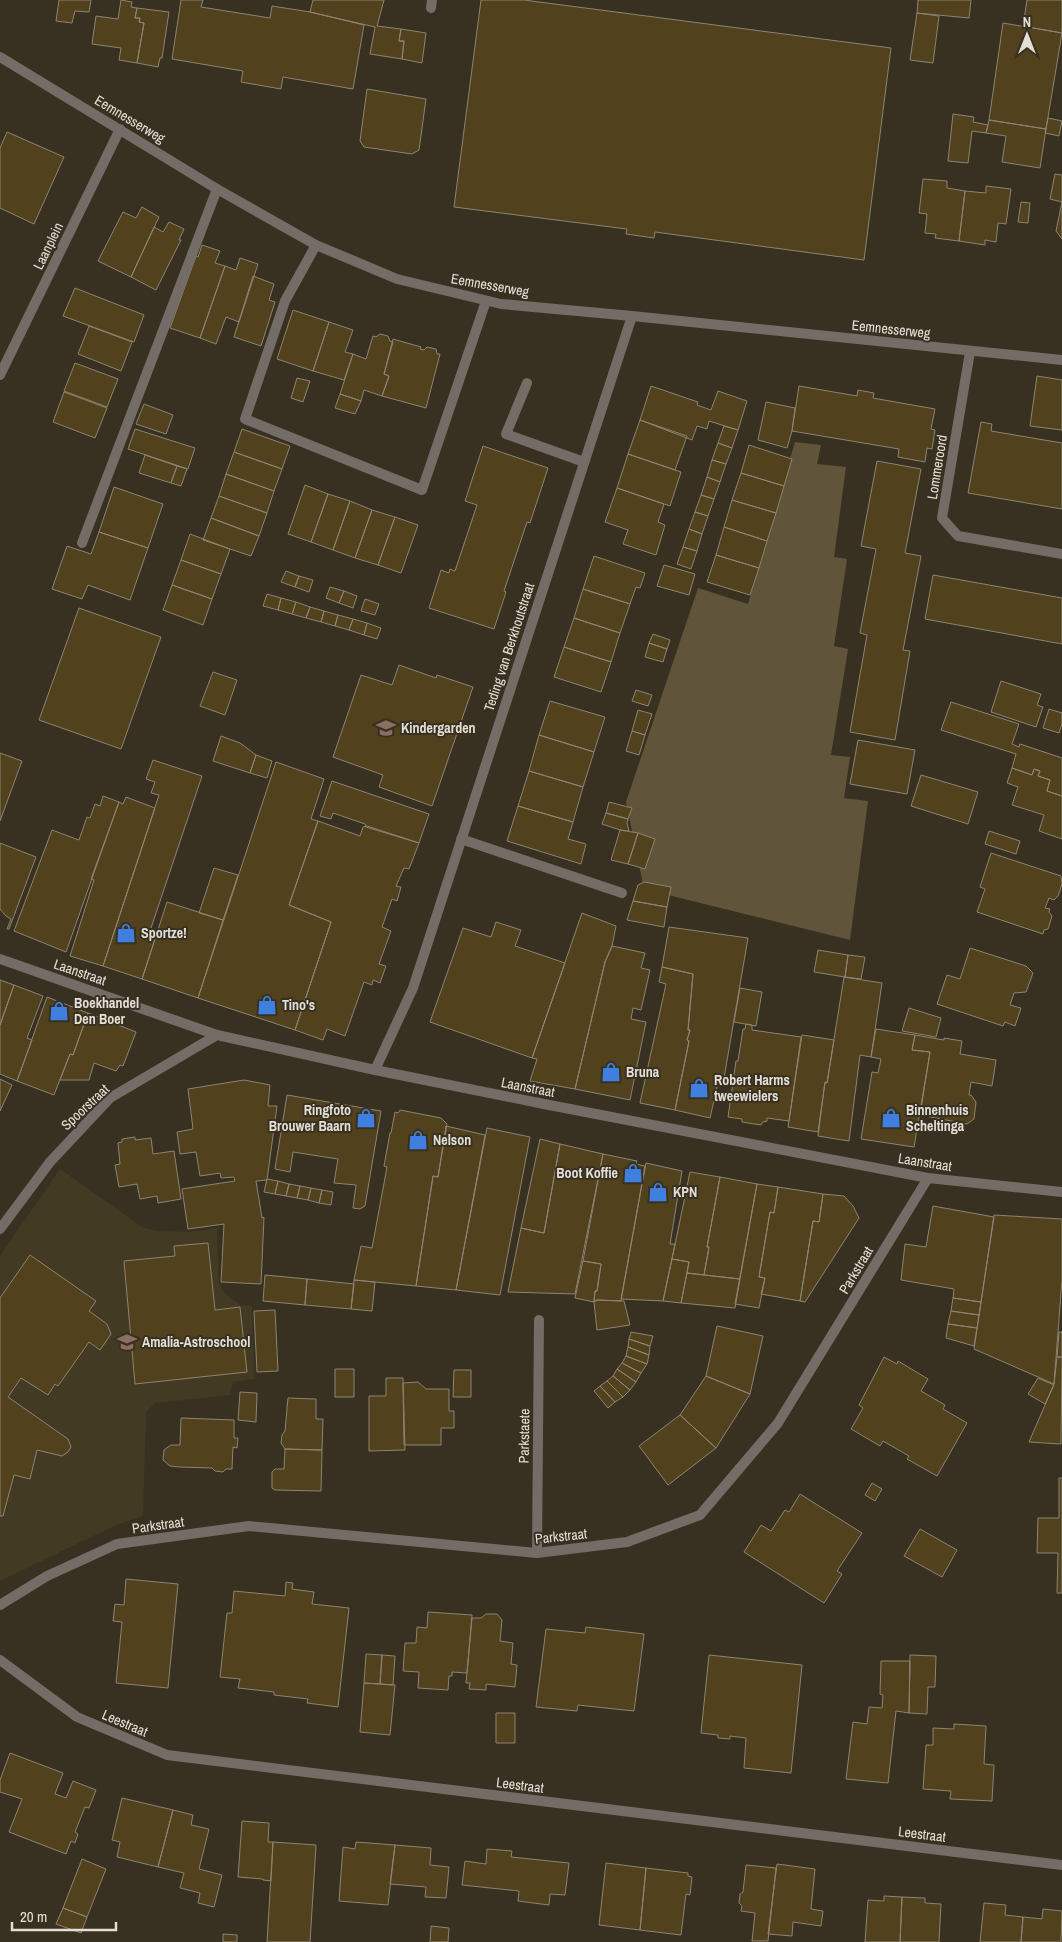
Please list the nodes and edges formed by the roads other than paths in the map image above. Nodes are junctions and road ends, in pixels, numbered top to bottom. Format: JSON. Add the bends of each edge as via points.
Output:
{"nodes":[{"id":1,"x":0,"y":57,"type":"edge"},
{"id":2,"x":120,"y":129,"type":"junction"},
{"id":3,"x":217,"y":189,"type":"junction"},
{"id":4,"x":316,"y":244,"type":"junction"},
{"id":5,"x":486,"y":301,"type":"junction"},
{"id":6,"x":632,"y":316,"type":"junction"},
{"id":7,"x":970,"y":352,"type":"junction"},
{"id":8,"x":1062,"y":360,"type":"edge"},
{"id":9,"x":0,"y":375,"type":"edge"},
{"id":10,"x":527,"y":383,"type":"dead end"},
{"id":11,"x":584,"y":462,"type":"junction"},
{"id":12,"x":82,"y":543,"type":"dead end"},
{"id":13,"x":1062,"y":554,"type":"edge"},
{"id":14,"x":461,"y":839,"type":"junction"},
{"id":15,"x":622,"y":893,"type":"dead end"},
{"id":16,"x":0,"y":959,"type":"edge"},
{"id":17,"x":217,"y":1035,"type":"junction"},
{"id":18,"x":375,"y":1070,"type":"junction"},
{"id":19,"x":928,"y":1178,"type":"junction"},
{"id":20,"x":1062,"y":1192,"type":"edge"},
{"id":21,"x":0,"y":1229,"type":"edge"},
{"id":22,"x":539,"y":1320,"type":"dead end"},
{"id":23,"x":537,"y":1554,"type":"junction"},
{"id":24,"x":0,"y":1605,"type":"edge"},
{"id":25,"x":0,"y":1660,"type":"edge"},
{"id":26,"x":1062,"y":1865,"type":"edge"}],
"edges":[{"from":1,"to":2,"type":"street","name":"Eemnesserweg"},
{"from":2,"to":3,"type":"street","name":"Eemnesserweg"},
{"from":2,"to":9,"type":"street","name":"Laanplein"},
{"from":3,"to":4,"type":"street","name":"Eemnesserweg"},
{"from":3,"to":12,"type":"street"},
{"from":4,"to":5,"type":"street","name":"Eemnesserweg","via":[[397,279]]},
{"from":4,"to":5,"type":"street","via":[[285,301],[245,419],[422,490]]},
{"from":5,"to":6,"type":"street","name":"Eemnesserweg"},
{"from":6,"to":7,"type":"street","name":"Eemnesserweg"},
{"from":6,"to":11,"type":"street","name":"Teding van Berkhoutstraat"},
{"from":7,"to":8,"type":"street","name":"Eemnesserweg"},
{"from":7,"to":13,"type":"street","name":"Lommeroord","via":[[942,518],[958,536]]},
{"from":10,"to":11,"type":"street","via":[[506,434]]},
{"from":11,"to":14,"type":"street","name":"Teding van Berkhoutstraat"},
{"from":14,"to":15,"type":"street"},
{"from":14,"to":18,"type":"street","name":"Teding van Berkhoutstraat","via":[[413,988]]},
{"from":16,"to":17,"type":"street","name":"Laanstraat"},
{"from":17,"to":18,"type":"street","name":"Laanstraat"},
{"from":17,"to":21,"type":"street","name":"Spoorstraat","via":[[110,1098],[50,1162]]},
{"from":18,"to":19,"type":"street","name":"Laanstraat"},
{"from":19,"to":20,"type":"street","name":"Laanstraat"},
{"from":19,"to":23,"type":"street","name":"Parkstraat","via":[[778,1423],[700,1515],[627,1542]]},
{"from":22,"to":23,"type":"street","name":"Parkstaete"},
{"from":23,"to":24,"type":"street","name":"Parkstraat","via":[[250,1526],[117,1544],[47,1576]]},
{"from":25,"to":26,"type":"street","name":"Leestraat","via":[[77,1717],[167,1756]]}]}
